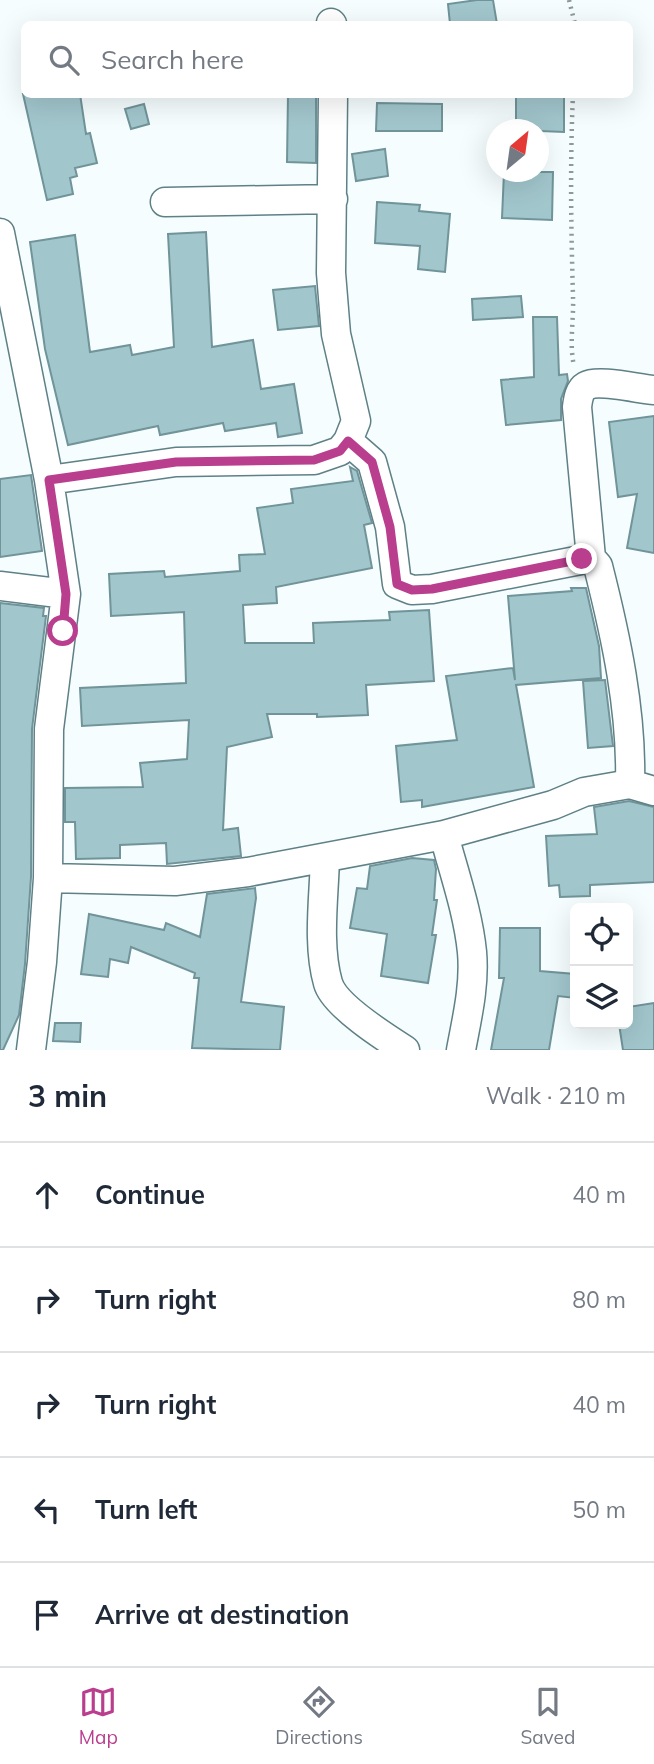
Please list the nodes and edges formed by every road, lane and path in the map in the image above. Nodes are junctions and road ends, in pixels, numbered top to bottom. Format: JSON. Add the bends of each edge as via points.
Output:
{"nodes":[{"id":1,"x":569,"y":0,"type":"edge"},
{"id":2,"x":574,"y":21,"type":"edge"},
{"id":3,"x":333,"y":98,"type":"edge"},
{"id":4,"x":573,"y":98,"type":"edge"},
{"id":5,"x":334,"y":199,"type":"junction"},
{"id":6,"x":165,"y":202,"type":"dead end"},
{"id":7,"x":0,"y":233,"type":"edge"},
{"id":8,"x":654,"y":390,"type":"edge"},
{"id":9,"x":581,"y":392,"type":"junction"},
{"id":10,"x":348,"y":441,"type":"junction"},
{"id":11,"x":49,"y":480,"type":"junction"},
{"id":12,"x":591,"y":558,"type":"junction"},
{"id":13,"x":0,"y":586,"type":"edge"},
{"id":14,"x":66,"y":594,"type":"junction"},
{"id":15,"x":642,"y":787,"type":"edge"},
{"id":16,"x":443,"y":835,"type":"junction"},
{"id":17,"x":325,"y":858,"type":"junction"},
{"id":18,"x":47,"y":878,"type":"junction"},
{"id":19,"x":31,"y":1050,"type":"edge"},
{"id":20,"x":405,"y":1050,"type":"edge"},
{"id":21,"x":461,"y":1050,"type":"edge"}],
"edges":[{"from":1,"to":2,"type":"path"},
{"from":3,"to":5,"type":"street"},
{"from":4,"to":9,"type":"path","via":[[572,355]]},
{"from":5,"to":6,"type":"street"},
{"from":5,"to":10,"type":"street","via":[[333,304],[356,421]]},
{"from":7,"to":11,"type":"street"},
{"from":8,"to":9,"type":"street","via":[[597,383]]},
{"from":9,"to":12,"type":"street","via":[[577,407]]},
{"from":10,"to":11,"type":"street","via":[[340,451],[314,460],[176,462]]},
{"from":10,"to":12,"type":"street","via":[[372,462],[390,527],[397,584],[412,590],[432,589]]},
{"from":11,"to":14,"type":"street"},
{"from":12,"to":15,"type":"street","via":[[598,566],[614,630],[630,742]]},
{"from":13,"to":14,"type":"street"},
{"from":14,"to":18,"type":"street","via":[[49,729]]},
{"from":15,"to":16,"type":"street","via":[[584,792]]},
{"from":16,"to":17,"type":"street"},
{"from":16,"to":21,"type":"street","via":[[472,953],[470,1005]]},
{"from":17,"to":18,"type":"street","via":[[175,881]]},
{"from":17,"to":20,"type":"street","via":[[328,985],[341,1003]]},
{"from":18,"to":19,"type":"street"}]}
